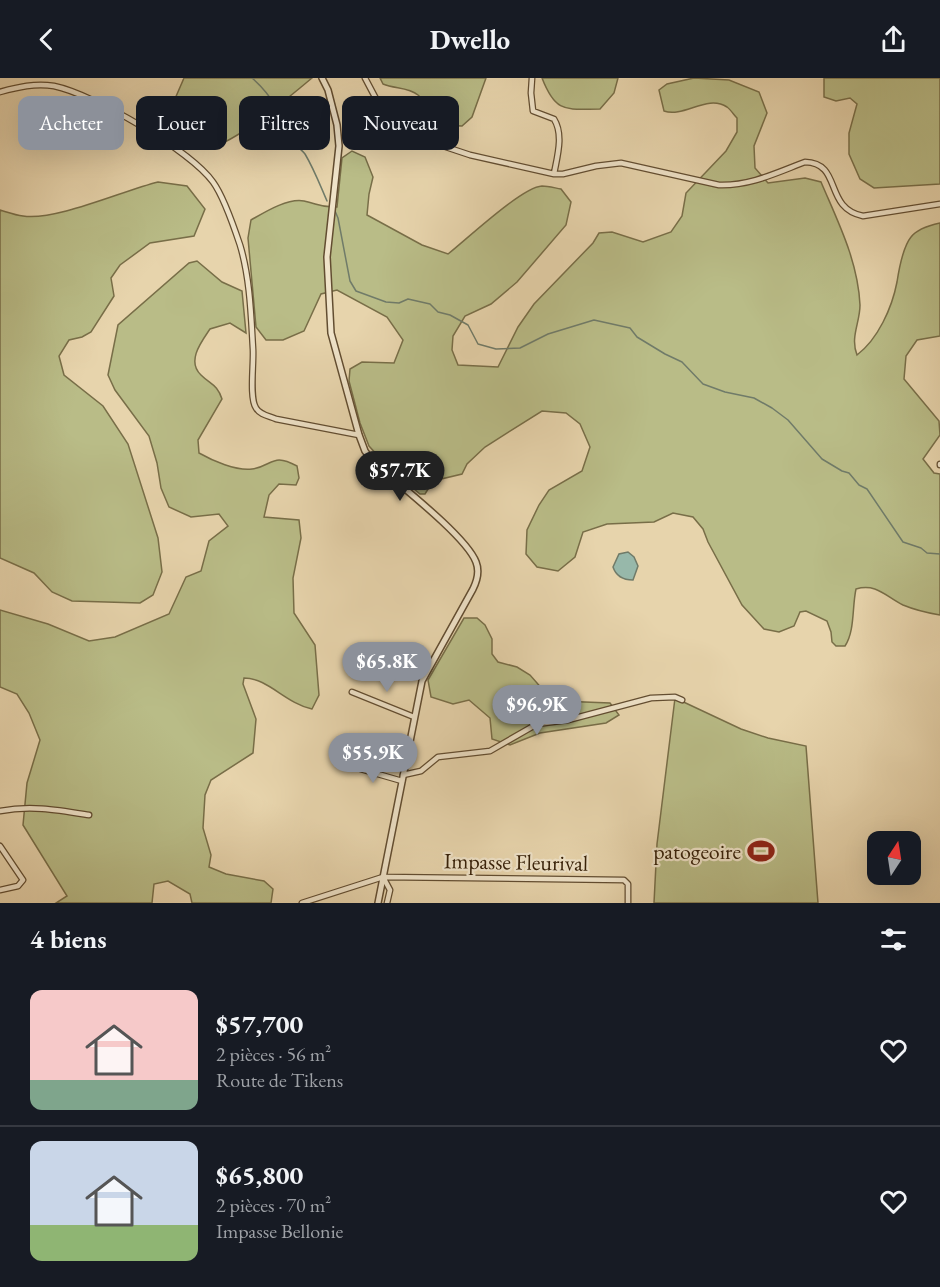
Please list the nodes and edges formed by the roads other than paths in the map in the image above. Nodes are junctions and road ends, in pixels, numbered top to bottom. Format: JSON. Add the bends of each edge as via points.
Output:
{"nodes":[{"id":1,"x":322,"y":78,"type":"edge"},
{"id":2,"x":365,"y":78,"type":"edge"},
{"id":3,"x":532,"y":78,"type":"edge"},
{"id":4,"x":0,"y":92,"type":"edge"},
{"id":5,"x":554,"y":174,"type":"junction"},
{"id":6,"x":940,"y":204,"type":"edge"},
{"id":7,"x":359,"y":435,"type":"junction"},
{"id":8,"x":352,"y":692,"type":"dead end"},
{"id":9,"x":682,"y":700,"type":"dead end"},
{"id":10,"x":414,"y":717,"type":"junction"},
{"id":11,"x":350,"y":766,"type":"dead end"},
{"id":12,"x":403,"y":778,"type":"junction"},
{"id":13,"x":0,"y":811,"type":"edge"},
{"id":14,"x":89,"y":815,"type":"dead end"},
{"id":15,"x":0,"y":846,"type":"edge"},
{"id":16,"x":383,"y":877,"type":"junction"},
{"id":17,"x":0,"y":890,"type":"edge"},
{"id":18,"x":303,"y":903,"type":"edge"},
{"id":19,"x":378,"y":903,"type":"edge"},
{"id":20,"x":387,"y":903,"type":"edge"},
{"id":21,"x":628,"y":903,"type":"edge"}],
"edges":[{"from":1,"to":7,"type":"street","via":[[339,146],[327,257],[331,333]]},
{"from":2,"to":5,"type":"street","via":[[383,112],[402,127],[470,155]]},
{"from":3,"to":5,"type":"street","via":[[533,111],[554,119],[559,129]]},
{"from":4,"to":7,"type":"street","via":[[35,85],[72,91],[158,137],[207,175],[220,195],[243,258],[256,409],[276,419]]},
{"from":5,"to":6,"type":"street","via":[[621,163],[734,185],[814,162],[825,169],[847,211],[855,214]]},
{"from":7,"to":10,"type":"street","via":[[373,462],[464,544],[478,569],[473,589],[422,681]]},
{"from":8,"to":10,"type":"street"},
{"from":9,"to":12,"type":"street","via":[[639,700],[568,720],[537,724],[490,751],[438,757],[421,771]]},
{"from":10,"to":12,"type":"street"},
{"from":11,"to":12,"type":"street"},
{"from":12,"to":16,"type":"street"},
{"from":13,"to":14,"type":"street","via":[[20,807]]},
{"from":15,"to":17,"type":"street","via":[[23,880],[18,886]]},
{"from":16,"to":18,"type":"street"},
{"from":16,"to":19,"type":"street"},
{"from":16,"to":20,"type":"street","via":[[390,890]]},
{"from":16,"to":21,"type":"street","name":"Impasse Fleurival","via":[[624,880],[628,884]]}]}
